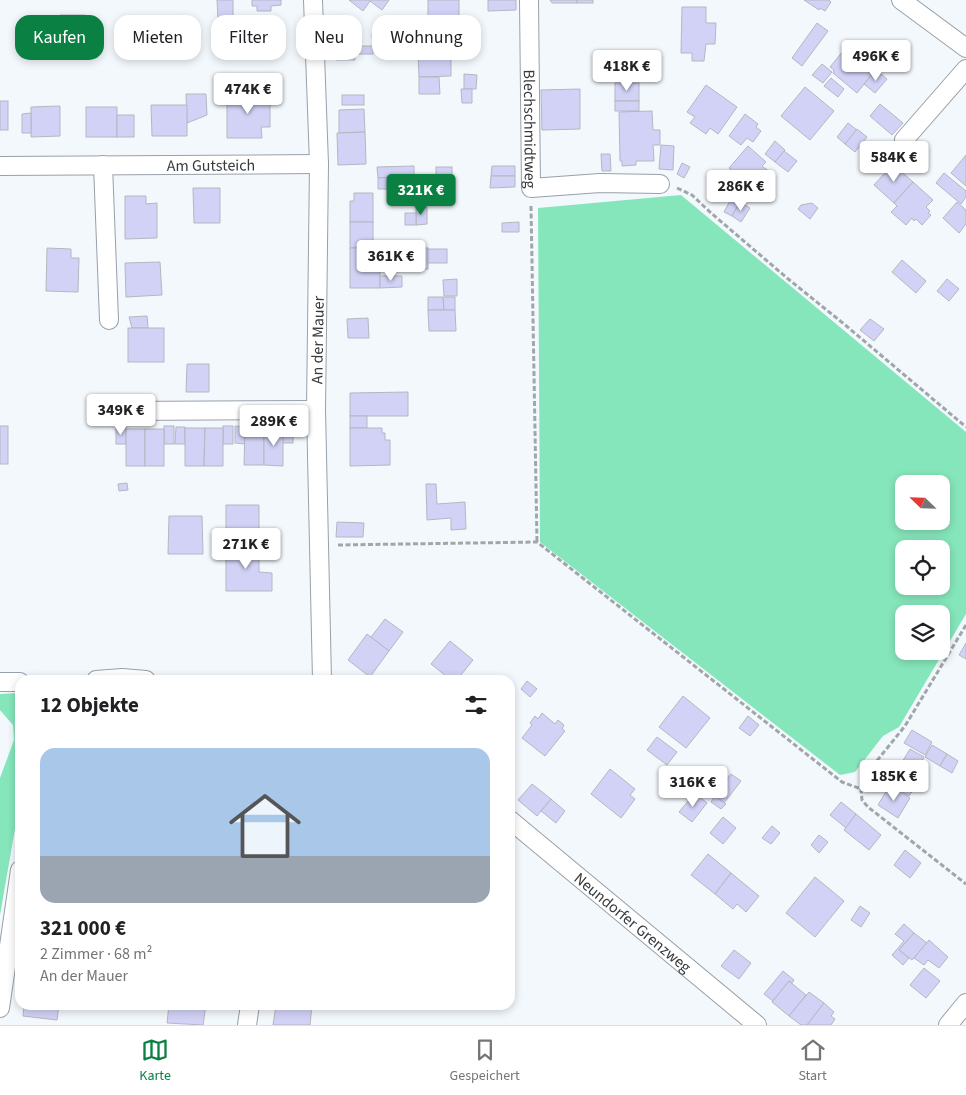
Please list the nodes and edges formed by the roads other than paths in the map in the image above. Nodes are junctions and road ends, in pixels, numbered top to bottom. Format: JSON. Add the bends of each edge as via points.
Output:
{"nodes":[{"id":1,"x":313,"y":0,"type":"edge"},
{"id":2,"x":529,"y":0,"type":"edge"},
{"id":3,"x":901,"y":0,"type":"edge"},
{"id":4,"x":966,"y":48,"type":"edge"},
{"id":5,"x":966,"y":69,"type":"edge"},
{"id":6,"x":904,"y":140,"type":"dead end"},
{"id":7,"x":319,"y":164,"type":"junction"},
{"id":8,"x":0,"y":166,"type":"edge"},
{"id":9,"x":103,"y":166,"type":"junction"},
{"id":10,"x":660,"y":184,"type":"road end"},
{"id":11,"x":109,"y":320,"type":"dead end"},
{"id":12,"x":316,"y":410,"type":"junction"},
{"id":13,"x":120,"y":411,"type":"dead end"},
{"id":14,"x":322,"y":675,"type":"edge"},
{"id":15,"x":0,"y":682,"type":"edge"},
{"id":16,"x":15,"y":682,"type":"edge"},
{"id":17,"x":515,"y":824,"type":"edge"},
{"id":18,"x":15,"y":904,"type":"edge"},
{"id":19,"x":966,"y":1003,"type":"edge"},
{"id":20,"x":0,"y":1008,"type":"edge"},
{"id":21,"x":249,"y":1010,"type":"edge"},
{"id":22,"x":247,"y":1025,"type":"edge"},
{"id":23,"x":757,"y":1025,"type":"edge"},
{"id":24,"x":948,"y":1025,"type":"edge"}],
"edges":[{"from":1,"to":7,"type":"street","name":"An der Mauer"},
{"from":2,"to":10,"type":"street","name":"Blechschmidtweg","via":[[531,188],[600,183]]},
{"from":3,"to":4,"type":"street"},
{"from":5,"to":6,"type":"street"},
{"from":7,"to":9,"type":"street","name":"Am Gutsteich"},
{"from":7,"to":12,"type":"street","name":"An der Mauer"},
{"from":8,"to":9,"type":"street","name":"Am Gutsteich"},
{"from":9,"to":11,"type":"street"},
{"from":12,"to":13,"type":"street"},
{"from":12,"to":14,"type":"street","name":"An der Mauer"},
{"from":15,"to":16,"type":"street"},
{"from":17,"to":23,"type":"street","name":"Neundorfer Grenzweg"},
{"from":18,"to":20,"type":"street"},
{"from":19,"to":24,"type":"street"},
{"from":21,"to":22,"type":"street"}]}
